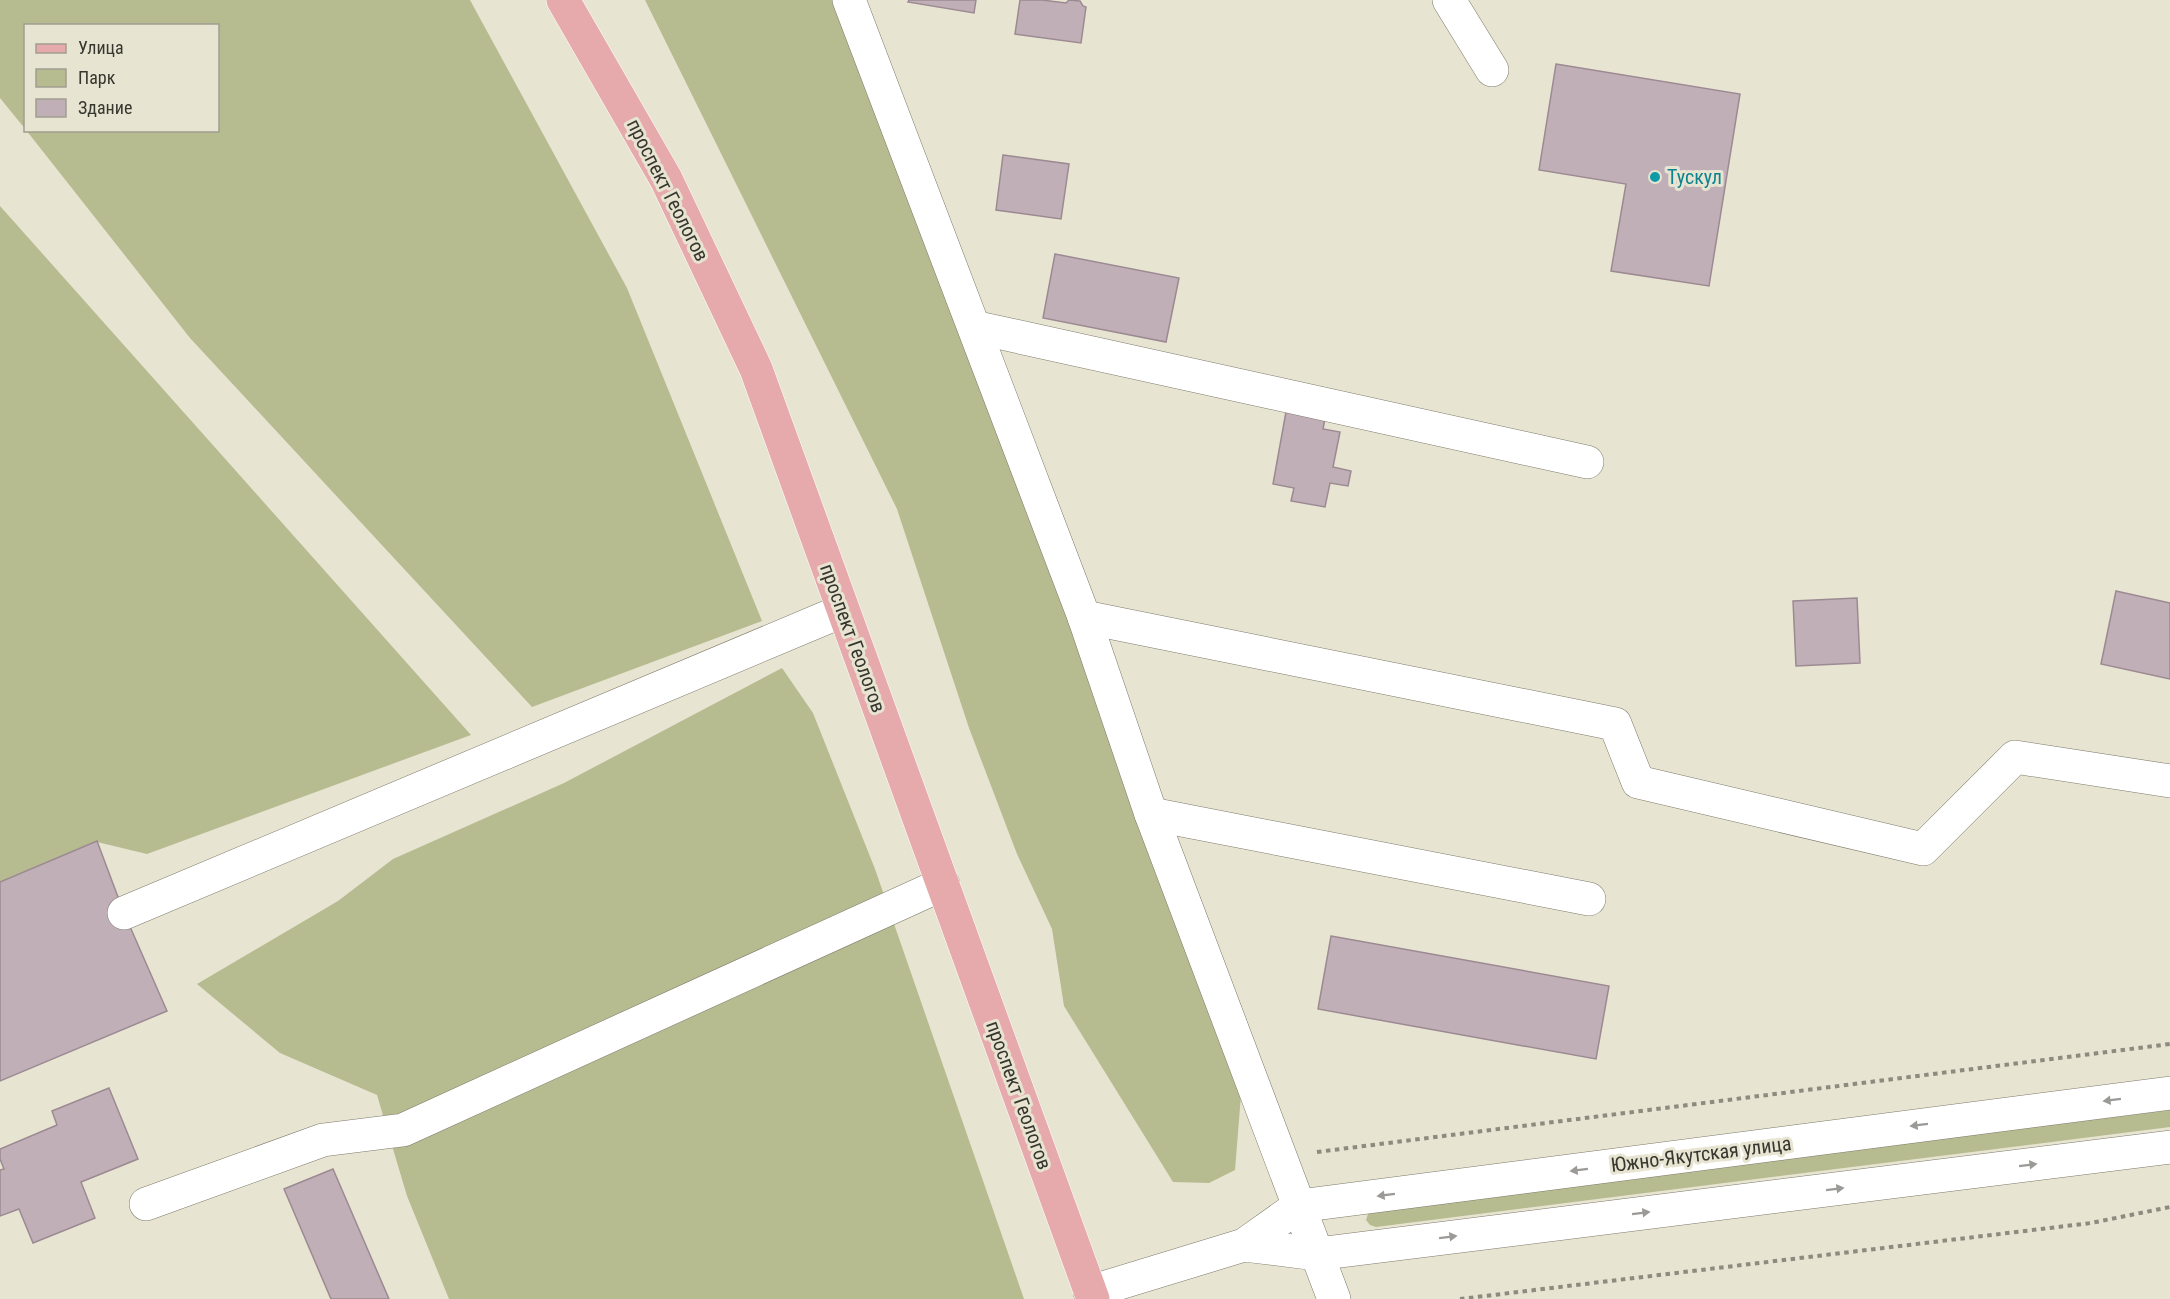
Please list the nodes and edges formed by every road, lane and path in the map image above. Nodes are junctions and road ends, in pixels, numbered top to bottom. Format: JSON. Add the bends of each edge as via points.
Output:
{"nodes":[{"id":1,"x":563,"y":0,"type":"edge"},
{"id":2,"x":849,"y":0,"type":"edge"},
{"id":3,"x":1449,"y":0,"type":"edge"},
{"id":4,"x":1492,"y":70,"type":"dead end"},
{"id":5,"x":974,"y":327,"type":"junction"},
{"id":6,"x":1587,"y":462,"type":"dead end"},
{"id":7,"x":842,"y":611,"type":"junction"},
{"id":8,"x":1084,"y":617,"type":"junction"},
{"id":9,"x":2170,"y":781,"type":"edge"},
{"id":10,"x":1151,"y":814,"type":"junction"},
{"id":11,"x":943,"y":884,"type":"junction"},
{"id":12,"x":1589,"y":898,"type":"dead end"},
{"id":13,"x":124,"y":913,"type":"dead end"},
{"id":14,"x":2170,"y":1044,"type":"edge"},
{"id":15,"x":2170,"y":1093,"type":"edge"},
{"id":16,"x":2170,"y":1147,"type":"edge"},
{"id":17,"x":1280,"y":1156,"type":"junction"},
{"id":18,"x":146,"y":1203,"type":"dead end"},
{"id":19,"x":1299,"y":1206,"type":"junction"},
{"id":20,"x":2170,"y":1207,"type":"edge"},
{"id":21,"x":1244,"y":1245,"type":"junction"},
{"id":22,"x":1317,"y":1254,"type":"junction"},
{"id":23,"x":1092,"y":1296,"type":"edge"},
{"id":24,"x":1334,"y":1299,"type":"edge"},
{"id":25,"x":1460,"y":1299,"type":"edge"}],
"edges":[{"from":1,"to":7,"type":"main road","name":"проспект Геологов","via":[[666,179],[756,369]]},
{"from":2,"to":5,"type":"street"},
{"from":3,"to":4,"type":"street"},
{"from":5,"to":6,"type":"street"},
{"from":5,"to":8,"type":"street"},
{"from":7,"to":11,"type":"main road","name":"проспект Геологов"},
{"from":7,"to":13,"type":"street"},
{"from":8,"to":9,"type":"street","via":[[1615,724],[1638,782],[1923,849],[2015,757]]},
{"from":8,"to":10,"type":"street"},
{"from":10,"to":12,"type":"street"},
{"from":10,"to":17,"type":"street"},
{"from":11,"to":18,"type":"street","via":[[403,1130],[323,1140]]},
{"from":11,"to":23,"type":"main road","name":"проспект Геологов"},
{"from":14,"to":17,"type":"path"},
{"from":15,"to":19,"type":"street","name":"Южно-Якутская улица","one_way":true},
{"from":22,"to":16,"type":"street","name":"Южно-Якутская улица","one_way":true},
{"from":17,"to":19,"type":"street"},
{"from":19,"to":21,"type":"street","name":"Южно-Якутская улица"},
{"from":19,"to":22,"type":"street"},
{"from":20,"to":25,"type":"path","via":[[2091,1223]]},
{"from":21,"to":22,"type":"street","name":"Южно-Якутская улица"},
{"from":21,"to":23,"type":"street","name":"Южно-Якутская улица"},
{"from":22,"to":24,"type":"street"}]}
